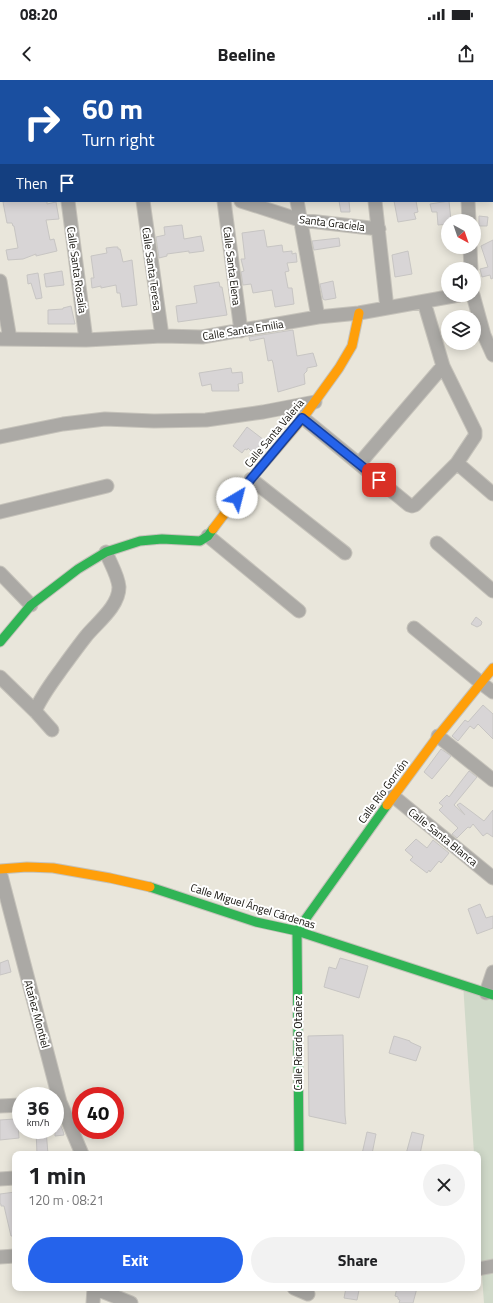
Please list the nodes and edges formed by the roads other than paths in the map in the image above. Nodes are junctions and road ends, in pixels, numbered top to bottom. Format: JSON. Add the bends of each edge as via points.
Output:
{"nodes":[{"id":1,"x":68,"y":202,"type":"edge"},
{"id":2,"x":143,"y":202,"type":"edge"},
{"id":3,"x":224,"y":202,"type":"edge"},
{"id":4,"x":244,"y":202,"type":"edge"},
{"id":5,"x":297,"y":202,"type":"edge"},
{"id":6,"x":375,"y":202,"type":"edge"},
{"id":7,"x":468,"y":202,"type":"edge"},
{"id":8,"x":469,"y":214,"type":"edge"},
{"id":9,"x":300,"y":220,"type":"junction"},
{"id":10,"x":378,"y":228,"type":"junction"},
{"id":11,"x":0,"y":281,"type":"edge"},
{"id":12,"x":441,"y":299,"type":"edge"},
{"id":13,"x":424,"y":302,"type":"junction"},
{"id":14,"x":475,"y":302,"type":"edge"},
{"id":15,"x":387,"y":308,"type":"junction"},
{"id":16,"x":359,"y":313,"type":"junction"},
{"id":17,"x":318,"y":317,"type":"junction"},
{"id":18,"x":241,"y":331,"type":"junction"},
{"id":19,"x":162,"y":336,"type":"junction"},
{"id":20,"x":5,"y":339,"type":"edge"},
{"id":21,"x":86,"y":340,"type":"junction"},
{"id":22,"x":493,"y":355,"type":"edge"},
{"id":23,"x":443,"y":366,"type":"junction"},
{"id":24,"x":315,"y":402,"type":"junction"},
{"id":25,"x":302,"y":418,"type":"junction"},
{"id":26,"x":0,"y":437,"type":"edge"},
{"id":27,"x":359,"y":464,"type":"junction"},
{"id":28,"x":458,"y":464,"type":"junction"},
{"id":29,"x":251,"y":479,"type":"junction"},
{"id":30,"x":107,"y":486,"type":"dead end"},
{"id":31,"x":493,"y":494,"type":"edge"},
{"id":32,"x":0,"y":512,"type":"edge"},
{"id":33,"x":208,"y":536,"type":"junction"},
{"id":34,"x":437,"y":543,"type":"dead end"},
{"id":35,"x":106,"y":552,"type":"junction"},
{"id":36,"x":345,"y":553,"type":"dead end"},
{"id":37,"x":0,"y":573,"type":"edge"},
{"id":38,"x":493,"y":591,"type":"edge"},
{"id":39,"x":31,"y":605,"type":"junction"},
{"id":40,"x":299,"y":611,"type":"dead end"},
{"id":41,"x":414,"y":628,"type":"dead end"},
{"id":42,"x":0,"y":642,"type":"edge"},
{"id":43,"x":493,"y":668,"type":"edge"},
{"id":44,"x":0,"y":677,"type":"edge"},
{"id":45,"x":481,"y":683,"type":"junction"},
{"id":46,"x":493,"y":692,"type":"edge"},
{"id":47,"x":35,"y":711,"type":"junction"},
{"id":48,"x":52,"y":730,"type":"dead end"},
{"id":49,"x":438,"y":736,"type":"junction"},
{"id":50,"x":493,"y":780,"type":"edge"},
{"id":51,"x":393,"y":796,"type":"junction"},
{"id":52,"x":0,"y":870,"type":"edge"},
{"id":53,"x":493,"y":878,"type":"edge"},
{"id":54,"x":297,"y":932,"type":"junction"},
{"id":55,"x":493,"y":972,"type":"edge"},
{"id":56,"x":490,"y":994,"type":"edge"},
{"id":57,"x":54,"y":1087,"type":"edge"},
{"id":58,"x":12,"y":1105,"type":"edge"},
{"id":59,"x":0,"y":1106,"type":"edge"},
{"id":60,"x":64,"y":1116,"type":"edge"},
{"id":61,"x":81,"y":1151,"type":"edge"},
{"id":62,"x":299,"y":1151,"type":"edge"},
{"id":63,"x":12,"y":1178,"type":"edge"},
{"id":64,"x":0,"y":1179,"type":"edge"},
{"id":65,"x":12,"y":1256,"type":"edge"},
{"id":66,"x":0,"y":1257,"type":"edge"},
{"id":67,"x":493,"y":1266,"type":"edge"},
{"id":68,"x":481,"y":1268,"type":"edge"},
{"id":69,"x":94,"y":1291,"type":"edge"},
{"id":70,"x":101,"y":1291,"type":"edge"},
{"id":71,"x":93,"y":1303,"type":"edge"},
{"id":72,"x":130,"y":1303,"type":"edge"}],
"edges":[{"from":1,"to":21,"type":"street","name":"Calle Santa Rosalía"},
{"from":2,"to":19,"type":"street","name":"Calle Santa Teresa"},
{"from":3,"to":18,"type":"street","name":"Calle Santa Elena"},
{"from":4,"to":9,"type":"street","name":"Santa Graciela"},
{"from":5,"to":9,"type":"street"},
{"from":6,"to":10,"type":"street"},
{"from":7,"to":8,"type":"street"},
{"from":9,"to":10,"type":"street","name":"Santa Graciela"},
{"from":9,"to":17,"type":"street"},
{"from":10,"to":15,"type":"street"},
{"from":11,"to":20,"type":"street"},
{"from":12,"to":13,"type":"street","name":"Calle Santa Emilia"},
{"from":13,"to":15,"type":"street","name":"Calle Santa Emilia"},
{"from":13,"to":23,"type":"street"},
{"from":14,"to":22,"type":"street","via":[[484,335]]},
{"from":15,"to":16,"type":"street","name":"Calle Santa Emilia"},
{"from":16,"to":17,"type":"street","name":"Calle Santa Emilia"},
{"from":16,"to":24,"type":"street","name":"Calle Santa Valeria","via":[[352,346]]},
{"from":17,"to":18,"type":"street","name":"Calle Santa Emilia"},
{"from":18,"to":19,"type":"street","name":"Calle Santa Emilia","via":[[202,337]]},
{"from":19,"to":21,"type":"street","name":"Calle Santa Emilia"},
{"from":20,"to":21,"type":"street","name":"Calle Santa Emilia"},
{"from":23,"to":27,"type":"street"},
{"from":23,"to":28,"type":"street","via":[[475,431],[475,436]]},
{"from":24,"to":25,"type":"street","name":"Calle Santa Valeria"},
{"from":24,"to":26,"type":"street","via":[[206,420],[105,419],[63,424]]},
{"from":25,"to":27,"type":"street"},
{"from":25,"to":29,"type":"street","name":"Calle Santa Valeria"},
{"from":27,"to":28,"type":"street","via":[[412,506]]},
{"from":28,"to":31,"type":"street"},
{"from":29,"to":33,"type":"street","name":"Calle Santa Valeria"},
{"from":29,"to":36,"type":"street"},
{"from":30,"to":32,"type":"street"},
{"from":33,"to":35,"type":"street","via":[[200,541],[140,541]]},
{"from":33,"to":40,"type":"street"},
{"from":34,"to":38,"type":"street"},
{"from":35,"to":39,"type":"street"},
{"from":35,"to":47,"type":"street","via":[[118,580],[117,596],[43,695]]},
{"from":37,"to":39,"type":"street"},
{"from":39,"to":42,"type":"street"},
{"from":41,"to":45,"type":"street"},
{"from":43,"to":45,"type":"street","name":"Calle Río Gorrión"},
{"from":44,"to":47,"type":"street"},
{"from":45,"to":46,"type":"street"},
{"from":45,"to":49,"type":"street","name":"Calle Río Gorrión"},
{"from":47,"to":48,"type":"street"},
{"from":49,"to":50,"type":"street"},
{"from":49,"to":51,"type":"street","name":"Calle Río Gorrión"},
{"from":51,"to":53,"type":"street","name":"Calle Santa Blanca"},
{"from":51,"to":54,"type":"street","name":"Calle Río Gorrión"},
{"from":52,"to":54,"type":"street","name":"Calle Miguel Ángel Cárdenas","via":[[53,868],[110,878],[146,886],[256,922]]},
{"from":52,"to":57,"type":"street","name":"Atañez Montiel"},
{"from":54,"to":56,"type":"street","name":"Calle Miguel Ángel Cárdenas"},
{"from":54,"to":62,"type":"street","name":"Calle Ricardo Otañez"},
{"from":55,"to":56,"type":"street"},
{"from":58,"to":59,"type":"street"},
{"from":60,"to":61,"type":"street","name":"Atañez Montiel"},
{"from":63,"to":64,"type":"street"},
{"from":65,"to":66,"type":"street"},
{"from":67,"to":68,"type":"street"},
{"from":69,"to":71,"type":"street"},
{"from":70,"to":72,"type":"street"}]}
